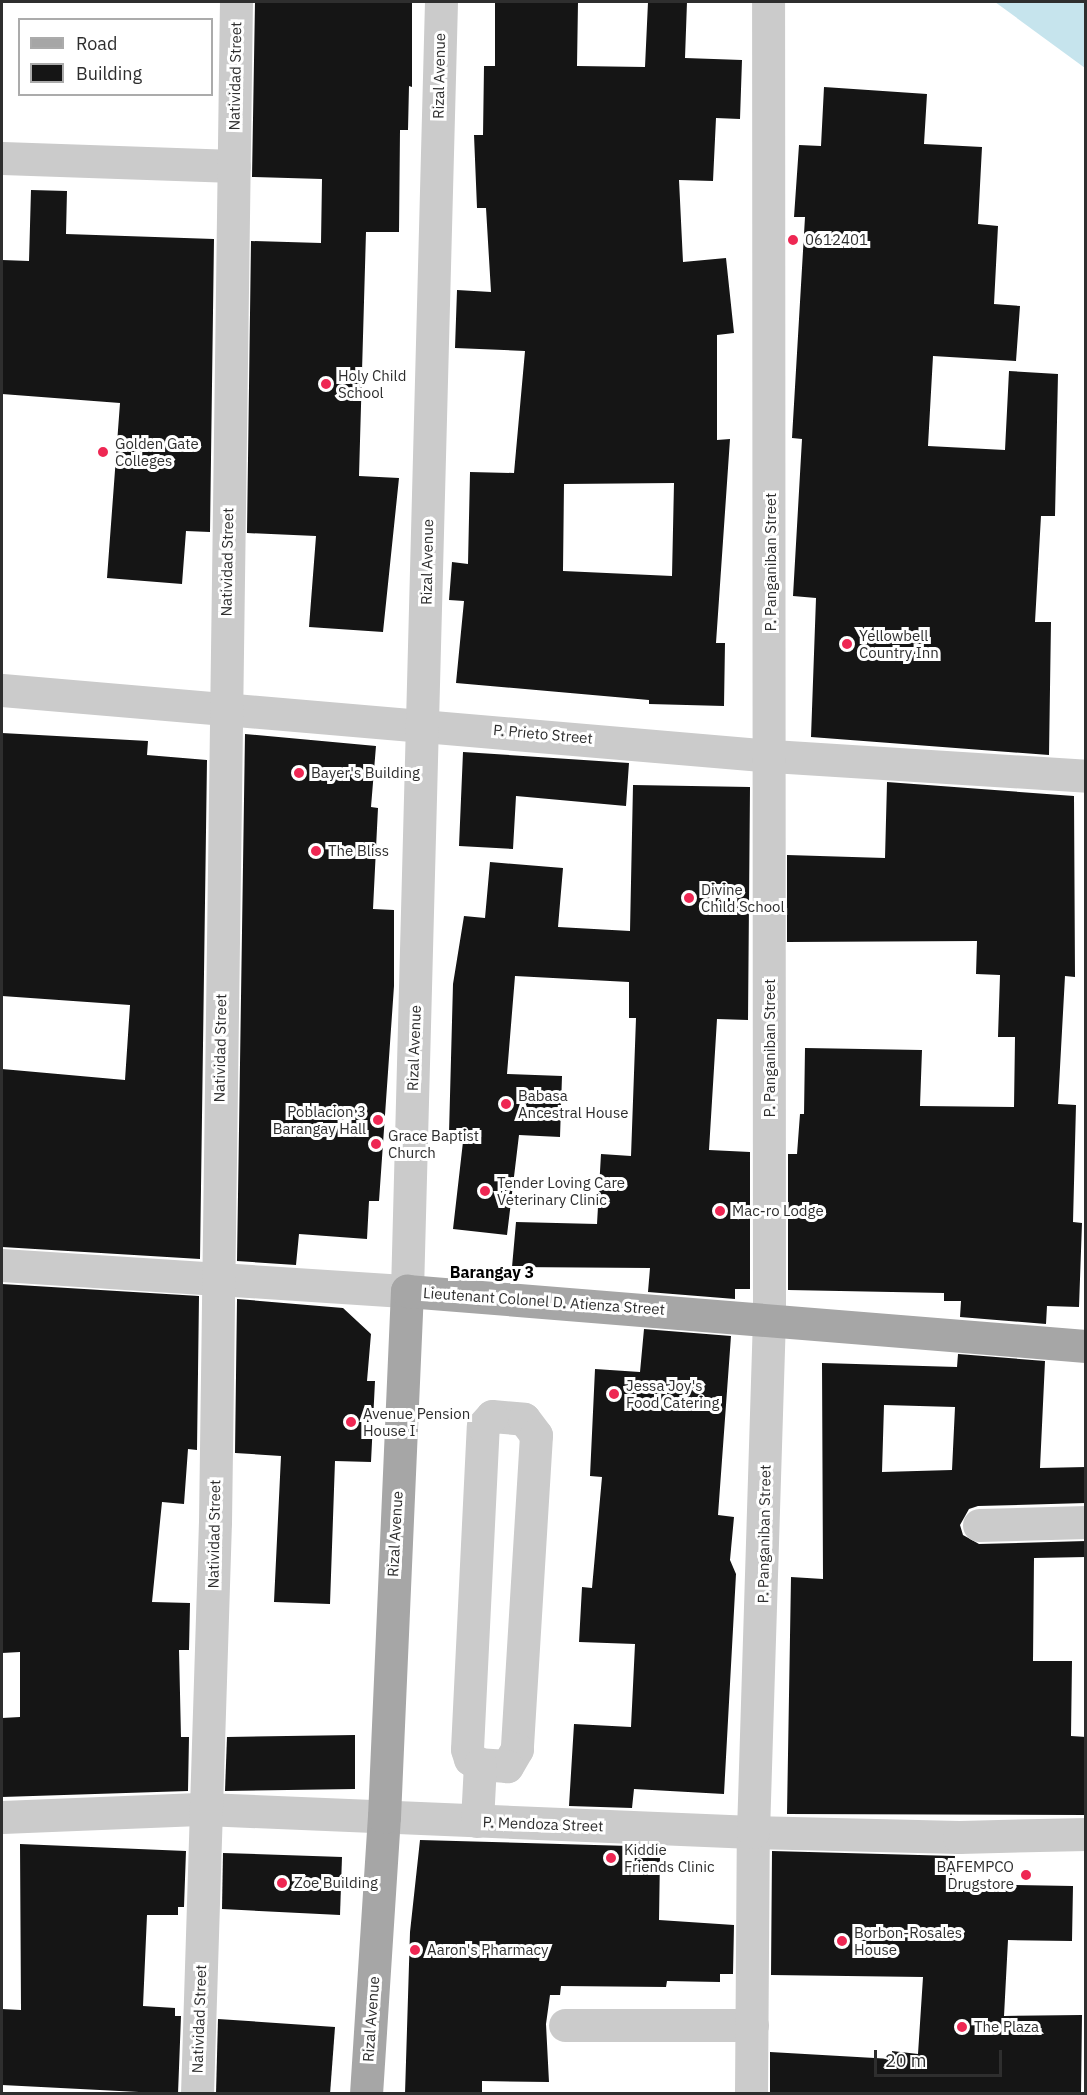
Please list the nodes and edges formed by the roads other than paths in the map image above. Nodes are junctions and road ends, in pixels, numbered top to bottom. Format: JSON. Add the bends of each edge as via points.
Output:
{"nodes":[{"id":1,"x":236,"y":2,"type":"edge"},
{"id":2,"x":441,"y":2,"type":"edge"},
{"id":3,"x":768,"y":2,"type":"edge"},
{"id":4,"x":2,"y":158,"type":"edge"},
{"id":5,"x":234,"y":166,"type":"junction"},
{"id":6,"x":2,"y":690,"type":"edge"},
{"id":7,"x":226,"y":709,"type":"junction"},
{"id":8,"x":423,"y":722,"type":"junction"},
{"id":9,"x":772,"y":756,"type":"junction"},
{"id":10,"x":1086,"y":776,"type":"edge"},
{"id":11,"x":2,"y":1265,"type":"edge"},
{"id":12,"x":216,"y":1278,"type":"junction"},
{"id":13,"x":407,"y":1291,"type":"junction"},
{"id":14,"x":769,"y":1318,"type":"junction"},
{"id":15,"x":1086,"y":1346,"type":"edge"},
{"id":16,"x":1086,"y":1522,"type":"edge"},
{"id":17,"x":979,"y":1525,"type":"dead end"},
{"id":18,"x":480,"y":1764,"type":"junction"},
{"id":19,"x":205,"y":1809,"type":"junction"},
{"id":20,"x":2,"y":1817,"type":"edge"},
{"id":21,"x":384,"y":1817,"type":"junction"},
{"id":22,"x":477,"y":1821,"type":"junction"},
{"id":23,"x":753,"y":1832,"type":"junction"},
{"id":24,"x":1086,"y":1834,"type":"edge"},
{"id":25,"x":565,"y":2025,"type":"dead end"},
{"id":26,"x":752,"y":2025,"type":"junction"},
{"id":27,"x":197,"y":2094,"type":"edge"},
{"id":28,"x":366,"y":2094,"type":"edge"},
{"id":29,"x":751,"y":2094,"type":"edge"}],
"edges":[{"from":1,"to":5,"type":"street","name":"Natividad Street"},
{"from":2,"to":8,"type":"street","name":"Rizal Avenue"},
{"from":3,"to":9,"type":"street","name":"P. Panganiban Street"},
{"from":4,"to":5,"type":"street"},
{"from":5,"to":7,"type":"street","name":"Natividad Street"},
{"from":6,"to":7,"type":"street","name":"P. Prieto Street"},
{"from":7,"to":8,"type":"street","name":"P. Prieto Street"},
{"from":7,"to":12,"type":"street","name":"Natividad Street"},
{"from":8,"to":9,"type":"street","name":"P. Prieto Street"},
{"from":8,"to":13,"type":"street","name":"Rizal Avenue"},
{"from":9,"to":10,"type":"street","name":"P. Prieto Street"},
{"from":9,"to":14,"type":"street","name":"P. Panganiban Street"},
{"from":11,"to":12,"type":"street","name":"Lieutenant Colonel D. Atienza Street"},
{"from":12,"to":13,"type":"street","name":"Lieutenant Colonel D. Atienza Street"},
{"from":12,"to":19,"type":"street","name":"Natividad Street","via":[[215,1522]]},
{"from":13,"to":14,"type":"main road","name":"Lieutenant Colonel D. Atienza Street"},
{"from":13,"to":21,"type":"main road","name":"Rizal Avenue"},
{"from":14,"to":15,"type":"main road","name":"Lieutenant Colonel D. Atienza Street"},
{"from":14,"to":23,"type":"street","name":"P. Panganiban Street"},
{"from":16,"to":17,"type":"street"},
{"from":18,"to":18,"type":"street","via":[[507,1766],[517,1749],[536,1435],[524,1419],[492,1416],[483,1426],[466,1749],[470,1759]]},
{"from":18,"to":22,"type":"street"},
{"from":19,"to":20,"type":"street","name":"P. Mendoza Street"},
{"from":19,"to":21,"type":"street","name":"P. Mendoza Street"},
{"from":19,"to":27,"type":"street","name":"Natividad Street"},
{"from":21,"to":22,"type":"street","name":"P. Mendoza Street"},
{"from":21,"to":28,"type":"main road","name":"Rizal Avenue"},
{"from":22,"to":23,"type":"street","name":"P. Mendoza Street"},
{"from":23,"to":24,"type":"street","name":"P. Mendoza Street","via":[[959,1837]]},
{"from":23,"to":26,"type":"street","name":"P. Panganiban Street"},
{"from":25,"to":26,"type":"street"},
{"from":26,"to":29,"type":"street","name":"P. Panganiban Street"}]}
